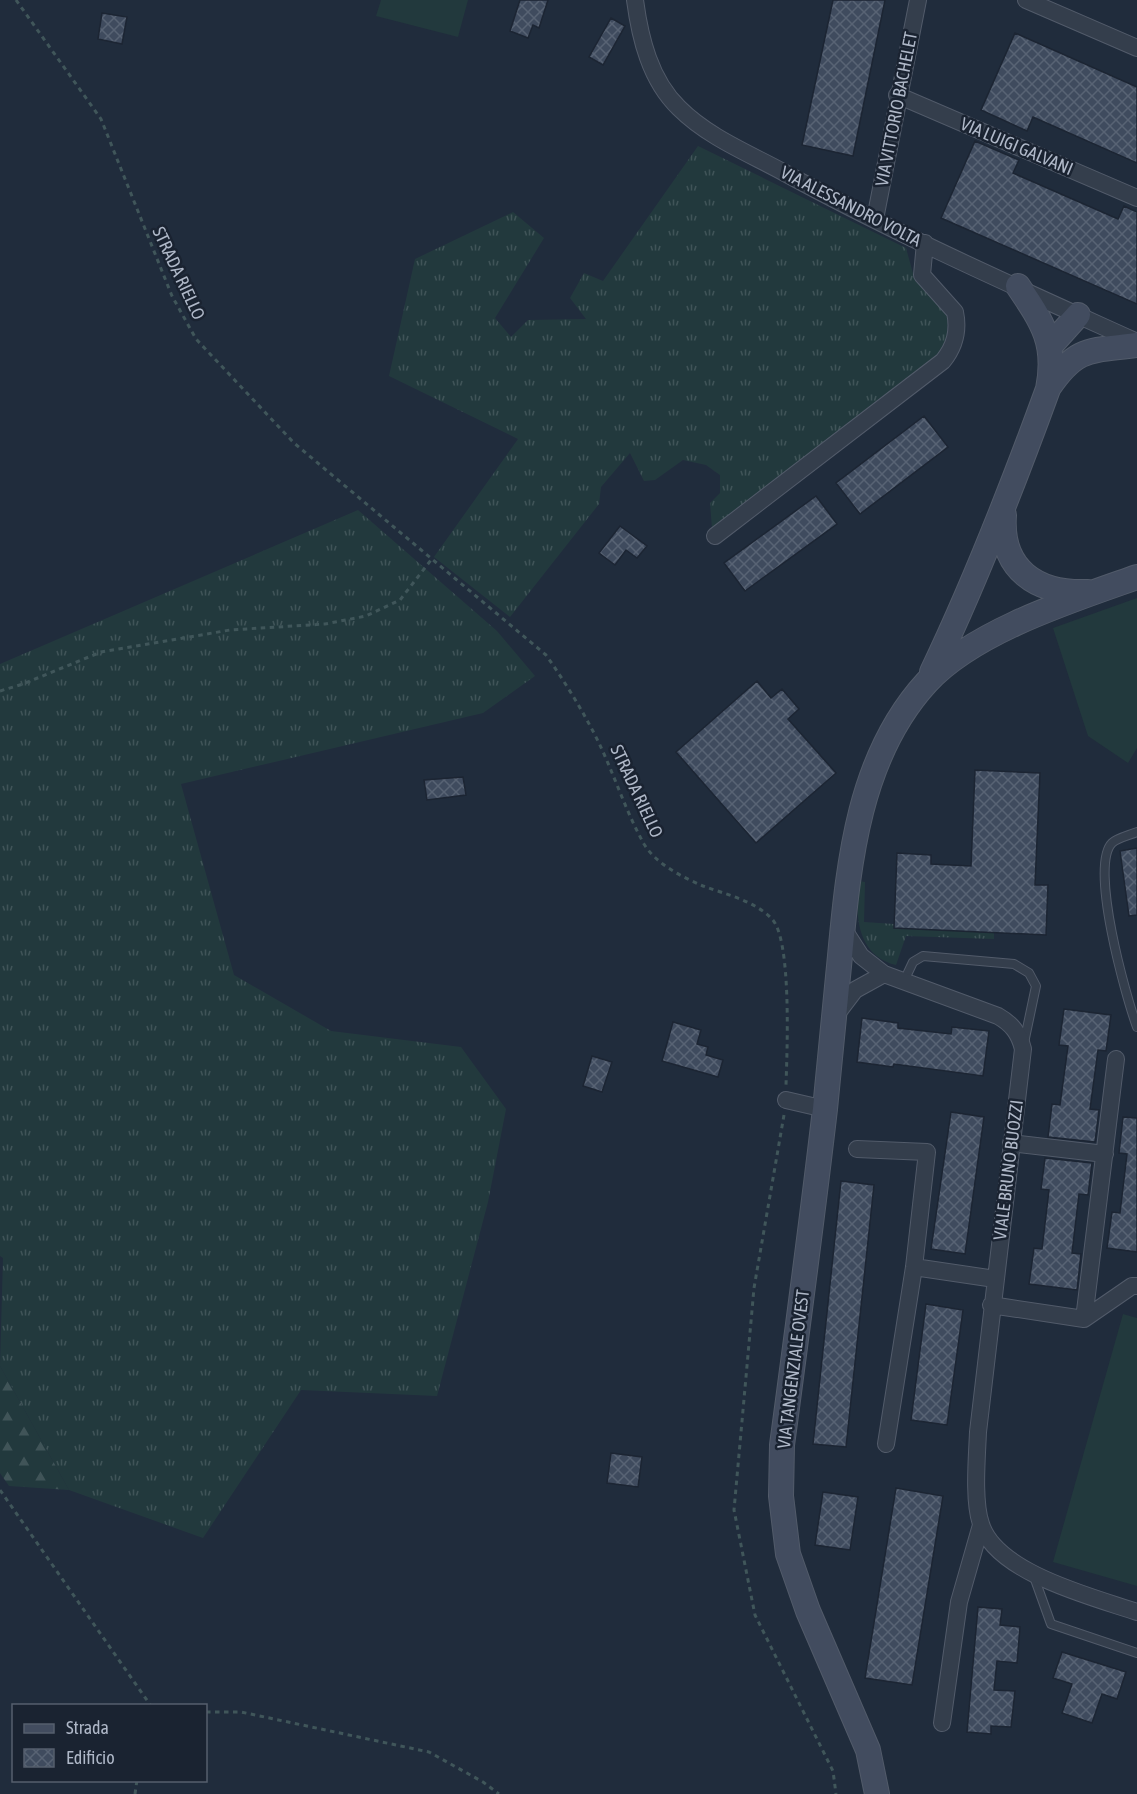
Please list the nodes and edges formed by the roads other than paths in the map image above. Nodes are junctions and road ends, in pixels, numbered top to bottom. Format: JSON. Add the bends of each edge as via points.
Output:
{"nodes":[{"id":1,"x":634,"y":0,"type":"edge"},
{"id":2,"x":918,"y":0,"type":"edge"},
{"id":3,"x":1026,"y":0,"type":"edge"},
{"id":4,"x":1137,"y":48,"type":"edge"},
{"id":5,"x":897,"y":95,"type":"junction"},
{"id":6,"x":1137,"y":198,"type":"edge"},
{"id":7,"x":875,"y":219,"type":"junction"},
{"id":8,"x":925,"y":243,"type":"junction"},
{"id":9,"x":1018,"y":286,"type":"junction"},
{"id":10,"x":1078,"y":315,"type":"junction"},
{"id":11,"x":1137,"y":343,"type":"edge"},
{"id":12,"x":1051,"y":345,"type":"junction"},
{"id":13,"x":1078,"y":354,"type":"junction"},
{"id":14,"x":1048,"y":389,"type":"junction"},
{"id":15,"x":1004,"y":507,"type":"junction"},
{"id":16,"x":715,"y":536,"type":"dead end"},
{"id":17,"x":1137,"y":577,"type":"edge"},
{"id":18,"x":1095,"y":592,"type":"junction"},
{"id":19,"x":927,"y":683,"type":"junction"},
{"id":20,"x":1137,"y":832,"type":"edge"},
{"id":21,"x":843,"y":928,"type":"junction"},
{"id":22,"x":884,"y":974,"type":"junction"},
{"id":23,"x":904,"y":981,"type":"junction"},
{"id":24,"x":834,"y":1020,"type":"junction"},
{"id":25,"x":1137,"y":1027,"type":"edge"},
{"id":26,"x":1023,"y":1049,"type":"junction"},
{"id":27,"x":1116,"y":1059,"type":"dead end"},
{"id":28,"x":786,"y":1100,"type":"road end"},
{"id":29,"x":825,"y":1109,"type":"junction"},
{"id":30,"x":1011,"y":1143,"type":"junction"},
{"id":31,"x":857,"y":1149,"type":"dead end"},
{"id":32,"x":1105,"y":1154,"type":"junction"},
{"id":33,"x":914,"y":1267,"type":"junction"},
{"id":34,"x":995,"y":1279,"type":"junction"},
{"id":35,"x":1137,"y":1287,"type":"edge"},
{"id":36,"x":991,"y":1305,"type":"junction"},
{"id":37,"x":1084,"y":1319,"type":"junction"},
{"id":38,"x":886,"y":1444,"type":"dead end"},
{"id":39,"x":981,"y":1525,"type":"junction"},
{"id":40,"x":1032,"y":1574,"type":"junction"},
{"id":41,"x":1137,"y":1612,"type":"edge"},
{"id":42,"x":1137,"y":1653,"type":"edge"},
{"id":43,"x":942,"y":1723,"type":"dead end"},
{"id":44,"x":877,"y":1794,"type":"edge"}],
"edges":[{"from":1,"to":7,"type":"street","name":"VIA ALESSANDRO VOLTA","via":[[647,57],[677,106],[699,126]]},
{"from":2,"to":5,"type":"street","name":"VIA VITTORIO BACHELET"},
{"from":3,"to":4,"type":"street"},
{"from":5,"to":6,"type":"street","name":"VIA LUIGI GALVANI"},
{"from":5,"to":7,"type":"street","name":"VIA VITTORIO BACHELET"},
{"from":7,"to":8,"type":"street","name":"VIA ALESSANDRO VOLTA"},
{"from":8,"to":9,"type":"street","name":"VIA ALESSANDRO VOLTA"},
{"from":8,"to":16,"type":"street","via":[[922,275],[955,312],[957,320],[949,354]]},
{"from":9,"to":10,"type":"street","name":"VIA ALESSANDRO VOLTA"},
{"from":9,"to":12,"type":"main road"},
{"from":10,"to":11,"type":"street","name":"VIA ALESSANDRO VOLTA"},
{"from":10,"to":12,"type":"main road"},
{"from":10,"to":13,"type":"main road"},
{"from":11,"to":13,"type":"main road"},
{"from":12,"to":14,"type":"main road"},
{"from":13,"to":14,"type":"main road","via":[[1062,368]]},
{"from":14,"to":15,"type":"main road"},
{"from":15,"to":18,"type":"main road","via":[[1006,542],[1013,562],[1023,574],[1052,588]]},
{"from":15,"to":19,"type":"main road"},
{"from":17,"to":18,"type":"main road","name":"VIA TANGENZIALE OVEST"},
{"from":18,"to":19,"type":"main road","name":"VIA TANGENZIALE OVEST","via":[[969,648]]},
{"from":19,"to":21,"type":"main road","name":"VIA TANGENZIALE OVEST","via":[[889,738],[870,782],[855,836]]},
{"from":20,"to":25,"type":"lane","via":[[1112,843],[1104,858],[1104,890],[1112,935]]},
{"from":21,"to":22,"type":"street","via":[[861,956]]},
{"from":21,"to":24,"type":"main road","name":"VIA TANGENZIALE OVEST"},
{"from":22,"to":23,"type":"street"},
{"from":22,"to":24,"type":"street","via":[[855,990]]},
{"from":23,"to":26,"type":"street","via":[[1005,1020],[1016,1031]]},
{"from":23,"to":26,"type":"lane","via":[[913,962],[923,957],[1014,964],[1029,972],[1036,986]]},
{"from":24,"to":29,"type":"main road","name":"VIA TANGENZIALE OVEST"},
{"from":26,"to":30,"type":"street","name":"VIALE BRUNO BUOZZI"},
{"from":27,"to":32,"type":"street"},
{"from":28,"to":29,"type":"street"},
{"from":29,"to":44,"type":"main road","name":"VIA TANGENZIALE OVEST","via":[[783,1445],[781,1496],[788,1554],[808,1611],[868,1750]]},
{"from":30,"to":32,"type":"street"},
{"from":30,"to":34,"type":"street","name":"VIALE BRUNO BUOZZI"},
{"from":31,"to":33,"type":"street","via":[[927,1152]]},
{"from":32,"to":37,"type":"street"},
{"from":33,"to":34,"type":"street"},
{"from":33,"to":38,"type":"street"},
{"from":34,"to":36,"type":"street","name":"VIALE BRUNO BUOZZI"},
{"from":35,"to":37,"type":"street","via":[[1132,1286]]},
{"from":36,"to":37,"type":"street"},
{"from":36,"to":39,"type":"street","name":"VIALE BRUNO BUOZZI","via":[[978,1432]]},
{"from":39,"to":40,"type":"street","via":[[997,1548]]},
{"from":39,"to":43,"type":"street","name":"VIALE BRUNO BUOZZI","via":[[958,1602]]},
{"from":40,"to":41,"type":"street"},
{"from":40,"to":42,"type":"lane","via":[[1052,1624]]}]}
